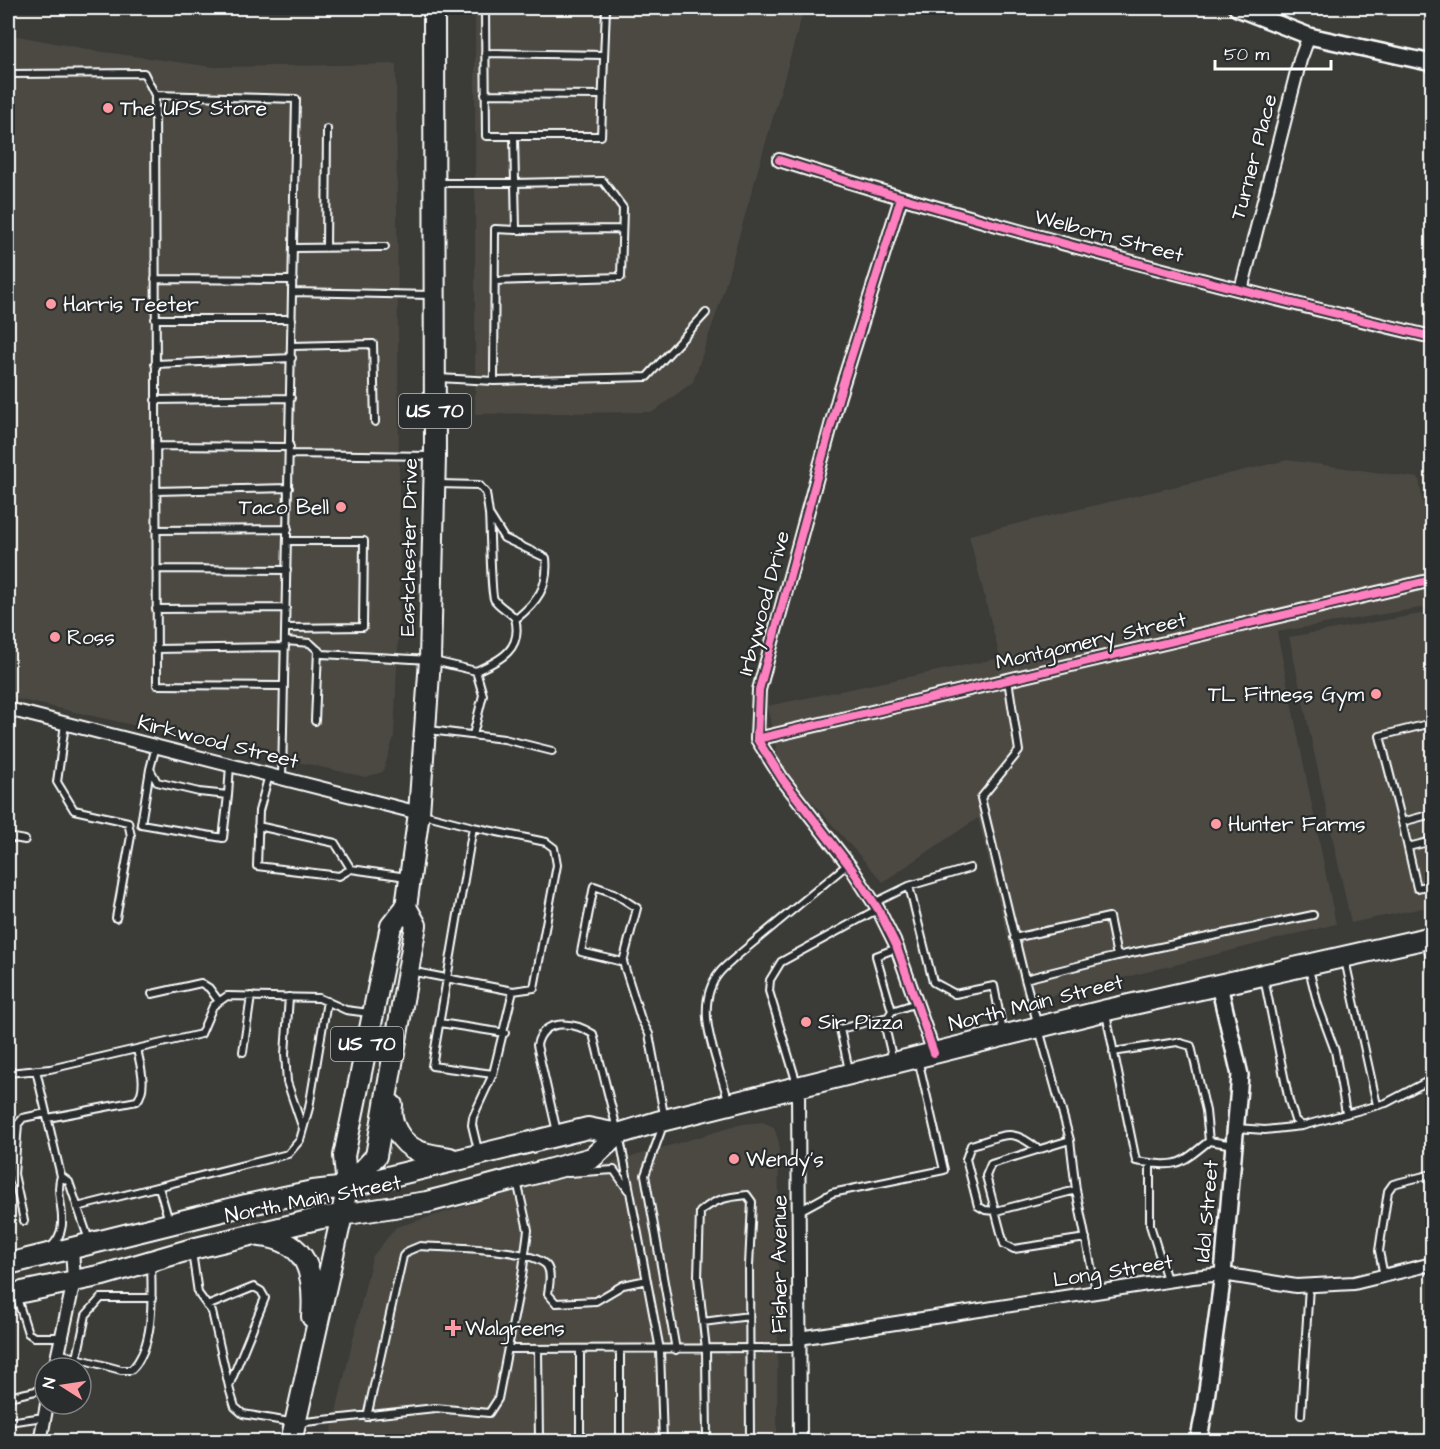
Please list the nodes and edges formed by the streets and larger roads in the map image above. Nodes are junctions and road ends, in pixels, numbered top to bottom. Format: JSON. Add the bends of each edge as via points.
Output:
{"nodes":[{"id":1,"x":434,"y":8,"type":"edge"},
{"id":2,"x":1237,"y":8,"type":"edge"},
{"id":3,"x":1309,"y":36,"type":"junction"},
{"id":4,"x":1432,"y":63,"type":"edge"},
{"id":5,"x":779,"y":160,"type":"dead end"},
{"id":6,"x":900,"y":198,"type":"junction"},
{"id":7,"x":1241,"y":290,"type":"junction"},
{"id":8,"x":1432,"y":337,"type":"edge"},
{"id":9,"x":1432,"y":580,"type":"edge"},
{"id":10,"x":8,"y":709,"type":"edge"},
{"id":11,"x":757,"y":739,"type":"junction"},
{"id":12,"x":419,"y":813,"type":"junction"},
{"id":13,"x":406,"y":907,"type":"junction"},
{"id":14,"x":1429,"y":938,"type":"edge"},
{"id":15,"x":1219,"y":985,"type":"junction"},
{"id":16,"x":926,"y":1055,"type":"junction"},
{"id":17,"x":394,"y":1060,"type":"junction"},
{"id":18,"x":798,"y":1087,"type":"junction"},
{"id":19,"x":618,"y":1134,"type":"junction"},
{"id":20,"x":456,"y":1160,"type":"junction"},
{"id":21,"x":347,"y":1187,"type":"junction"},
{"id":22,"x":342,"y":1215,"type":"junction"},
{"id":23,"x":248,"y":1236,"type":"junction"},
{"id":24,"x":81,"y":1246,"type":"junction"},
{"id":25,"x":8,"y":1264,"type":"edge"},
{"id":26,"x":1432,"y":1264,"type":"edge"},
{"id":27,"x":1223,"y":1274,"type":"junction"},
{"id":28,"x":74,"y":1281,"type":"junction"},
{"id":29,"x":12,"y":1294,"type":"edge"},
{"id":30,"x":799,"y":1343,"type":"junction"},
{"id":31,"x":57,"y":1356,"type":"edge"},
{"id":32,"x":308,"y":1374,"type":"junction"},
{"id":33,"x":45,"y":1416,"type":"edge"},
{"id":34,"x":293,"y":1432,"type":"edge"},
{"id":35,"x":800,"y":1441,"type":"edge"},
{"id":36,"x":40,"y":1442,"type":"edge"},
{"id":37,"x":1198,"y":1442,"type":"edge"}],
"edges":[{"from":1,"to":12,"type":"main road","name":"Eastchester Drive","number":"US 70","via":[[435,456],[430,660]]},
{"from":2,"to":3,"type":"street"},
{"from":3,"to":4,"type":"street"},
{"from":3,"to":7,"type":"street","name":"Turner Place"},
{"from":5,"to":6,"type":"street","name":"Welborn Street"},
{"from":6,"to":7,"type":"street","name":"Welborn Street"},
{"from":6,"to":11,"type":"street","name":"Irbywood Drive","via":[[839,396],[759,690]]},
{"from":7,"to":8,"type":"street","name":"Welborn Street"},
{"from":9,"to":11,"type":"street","name":"Montgomery Street"},
{"from":10,"to":12,"type":"street","name":"Kirkwood Street"},
{"from":11,"to":16,"type":"street","via":[[876,906],[897,947],[917,1003]]},
{"from":12,"to":13,"type":"main road","name":"Eastchester Drive","number":"US 70"},
{"from":13,"to":17,"type":"main road","name":"Eastchester Drive","number":"US 70","via":[[416,925]]},
{"from":13,"to":21,"type":"main road","name":"Eastchester Drive","number":"US 70","via":[[391,926],[344,1156]]},
{"from":14,"to":15,"type":"main road","name":"North Main Street"},
{"from":15,"to":16,"type":"main road","name":"North Main Street"},
{"from":15,"to":27,"type":"street","name":"Idol Street","via":[[1240,1075]]},
{"from":16,"to":18,"type":"main road","name":"North Main Street"},
{"from":17,"to":20,"type":"main road","via":[[399,1070],[390,1117],[394,1129],[416,1151]]},
{"from":17,"to":21,"type":"main road","name":"Eastchester Drive","number":"US 70","via":[[376,1156]]},
{"from":18,"to":19,"type":"main road","name":"North Main Street"},
{"from":18,"to":30,"type":"street","name":"Fisher Avenue"},
{"from":19,"to":20,"type":"main road","name":"North Main Street","via":[[588,1128]]},
{"from":19,"to":22,"type":"main road","name":"North Main Street","via":[[592,1158],[427,1202]]},
{"from":20,"to":21,"type":"main road","name":"North Main Street"},
{"from":21,"to":22,"type":"main road","number":"US 70"},
{"from":21,"to":24,"type":"main road","name":"North Main Street","via":[[313,1191]]},
{"from":22,"to":23,"type":"main road","name":"North Main Street"},
{"from":22,"to":32,"type":"main road","number":"US 70"},
{"from":23,"to":28,"type":"main road","name":"North Main Street"},
{"from":23,"to":32,"type":"main road","via":[[290,1243],[308,1266],[313,1312]]},
{"from":24,"to":25,"type":"main road","name":"North Main Street"},
{"from":24,"to":28,"type":"street"},
{"from":26,"to":27,"type":"street","name":"Long Street","via":[[1354,1283],[1296,1286]]},
{"from":27,"to":30,"type":"street","name":"Long Street"},
{"from":27,"to":37,"type":"street","name":"Idol Street"},
{"from":28,"to":29,"type":"main road","name":"North Main Street"},
{"from":28,"to":31,"type":"street"},
{"from":30,"to":35,"type":"street","name":"Fisher Avenue"},
{"from":32,"to":34,"type":"main road","number":"US 70"},
{"from":33,"to":36,"type":"street"}]}
